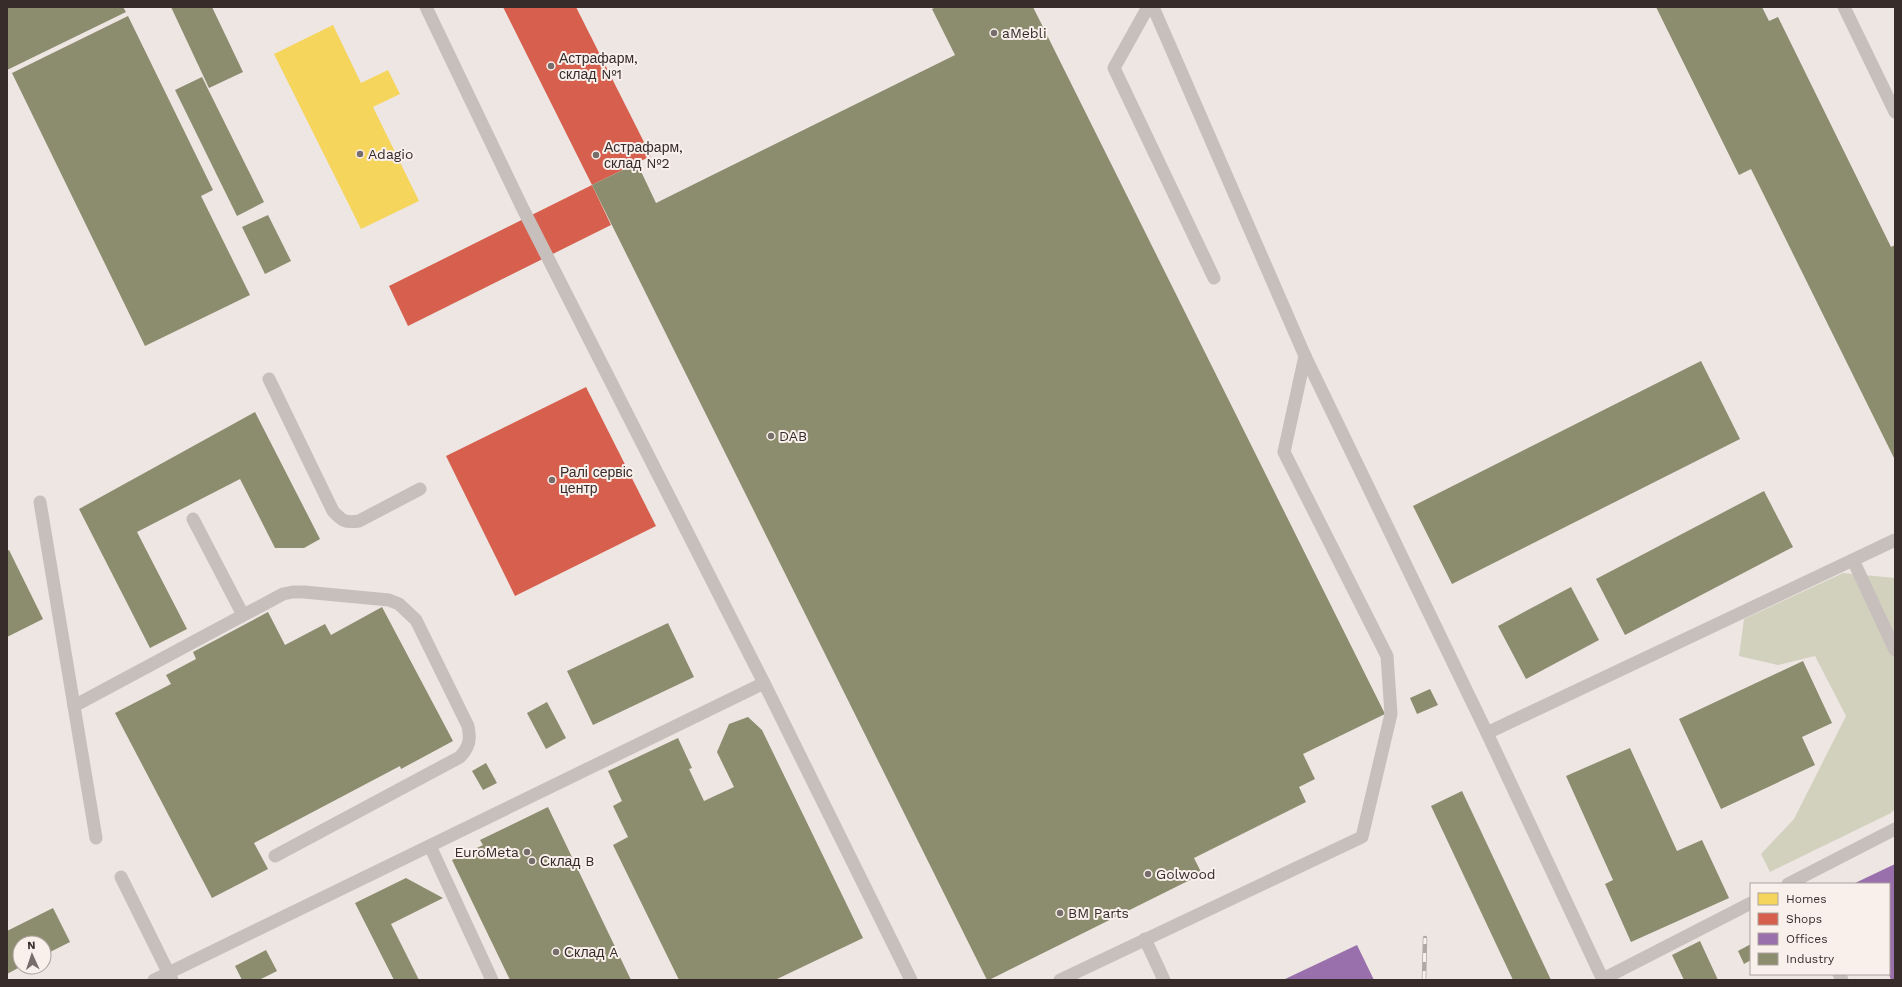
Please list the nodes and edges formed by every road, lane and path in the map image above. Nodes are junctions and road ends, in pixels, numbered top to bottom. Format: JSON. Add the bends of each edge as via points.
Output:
{"nodes":[{"id":1,"x":426,"y":7,"type":"edge"},
{"id":2,"x":1148,"y":7,"type":"edge"},
{"id":3,"x":1153,"y":7,"type":"edge"},
{"id":4,"x":1844,"y":7,"type":"edge"},
{"id":5,"x":1895,"y":112,"type":"edge"},
{"id":6,"x":1214,"y":278,"type":"dead end"},
{"id":7,"x":1305,"y":356,"type":"junction"},
{"id":8,"x":269,"y":379,"type":"dead end"},
{"id":9,"x":420,"y":490,"type":"dead end"},
{"id":10,"x":40,"y":502,"type":"dead end"},
{"id":11,"x":193,"y":519,"type":"dead end"},
{"id":12,"x":1895,"y":540,"type":"edge"},
{"id":13,"x":1853,"y":560,"type":"junction"},
{"id":14,"x":243,"y":615,"type":"junction"},
{"id":15,"x":1895,"y":650,"type":"edge"},
{"id":16,"x":764,"y":683,"type":"junction"},
{"id":17,"x":74,"y":706,"type":"junction"},
{"id":18,"x":1487,"y":733,"type":"junction"},
{"id":19,"x":1895,"y":829,"type":"edge"},
{"id":20,"x":96,"y":838,"type":"dead end"},
{"id":21,"x":430,"y":846,"type":"junction"},
{"id":22,"x":275,"y":856,"type":"dead end"},
{"id":23,"x":122,"y":877,"type":"dead end"},
{"id":24,"x":1792,"y":883,"type":"edge"},
{"id":25,"x":1750,"y":904,"type":"edge"},
{"id":26,"x":1145,"y":939,"type":"junction"},
{"id":27,"x":171,"y":976,"type":"edge"},
{"id":28,"x":1603,"y":979,"type":"edge"},
{"id":29,"x":154,"y":980,"type":"edge"},
{"id":30,"x":492,"y":980,"type":"edge"},
{"id":31,"x":910,"y":980,"type":"edge"},
{"id":32,"x":1060,"y":980,"type":"edge"},
{"id":33,"x":1164,"y":980,"type":"edge"}],
"edges":[{"from":1,"to":16,"type":"lane","via":[[522,207]]},
{"from":2,"to":6,"type":"lane","via":[[1114,68]]},
{"from":3,"to":7,"type":"lane"},
{"from":4,"to":5,"type":"lane"},
{"from":7,"to":18,"type":"lane"},
{"from":7,"to":26,"type":"lane","via":[[1284,452],[1387,656],[1392,714],[1362,837]]},
{"from":8,"to":9,"type":"lane","via":[[333,511],[340,518],[348,522],[359,521]]},
{"from":10,"to":17,"type":"lane"},
{"from":11,"to":14,"type":"lane"},
{"from":12,"to":13,"type":"lane"},
{"from":13,"to":15,"type":"lane"},
{"from":13,"to":18,"type":"lane"},
{"from":14,"to":17,"type":"lane"},
{"from":14,"to":22,"type":"lane","via":[[274,598],[293,592],[389,600],[399,604],[416,620],[468,726],[471,738],[468,749],[460,757]]},
{"from":16,"to":21,"type":"lane"},
{"from":16,"to":31,"type":"lane"},
{"from":17,"to":20,"type":"lane"},
{"from":18,"to":28,"type":"lane"},
{"from":19,"to":24,"type":"lane"},
{"from":21,"to":27,"type":"lane"},
{"from":21,"to":30,"type":"lane"},
{"from":23,"to":27,"type":"lane"},
{"from":25,"to":28,"type":"lane"},
{"from":26,"to":32,"type":"lane"},
{"from":26,"to":33,"type":"lane"},
{"from":27,"to":29,"type":"lane"}]}
